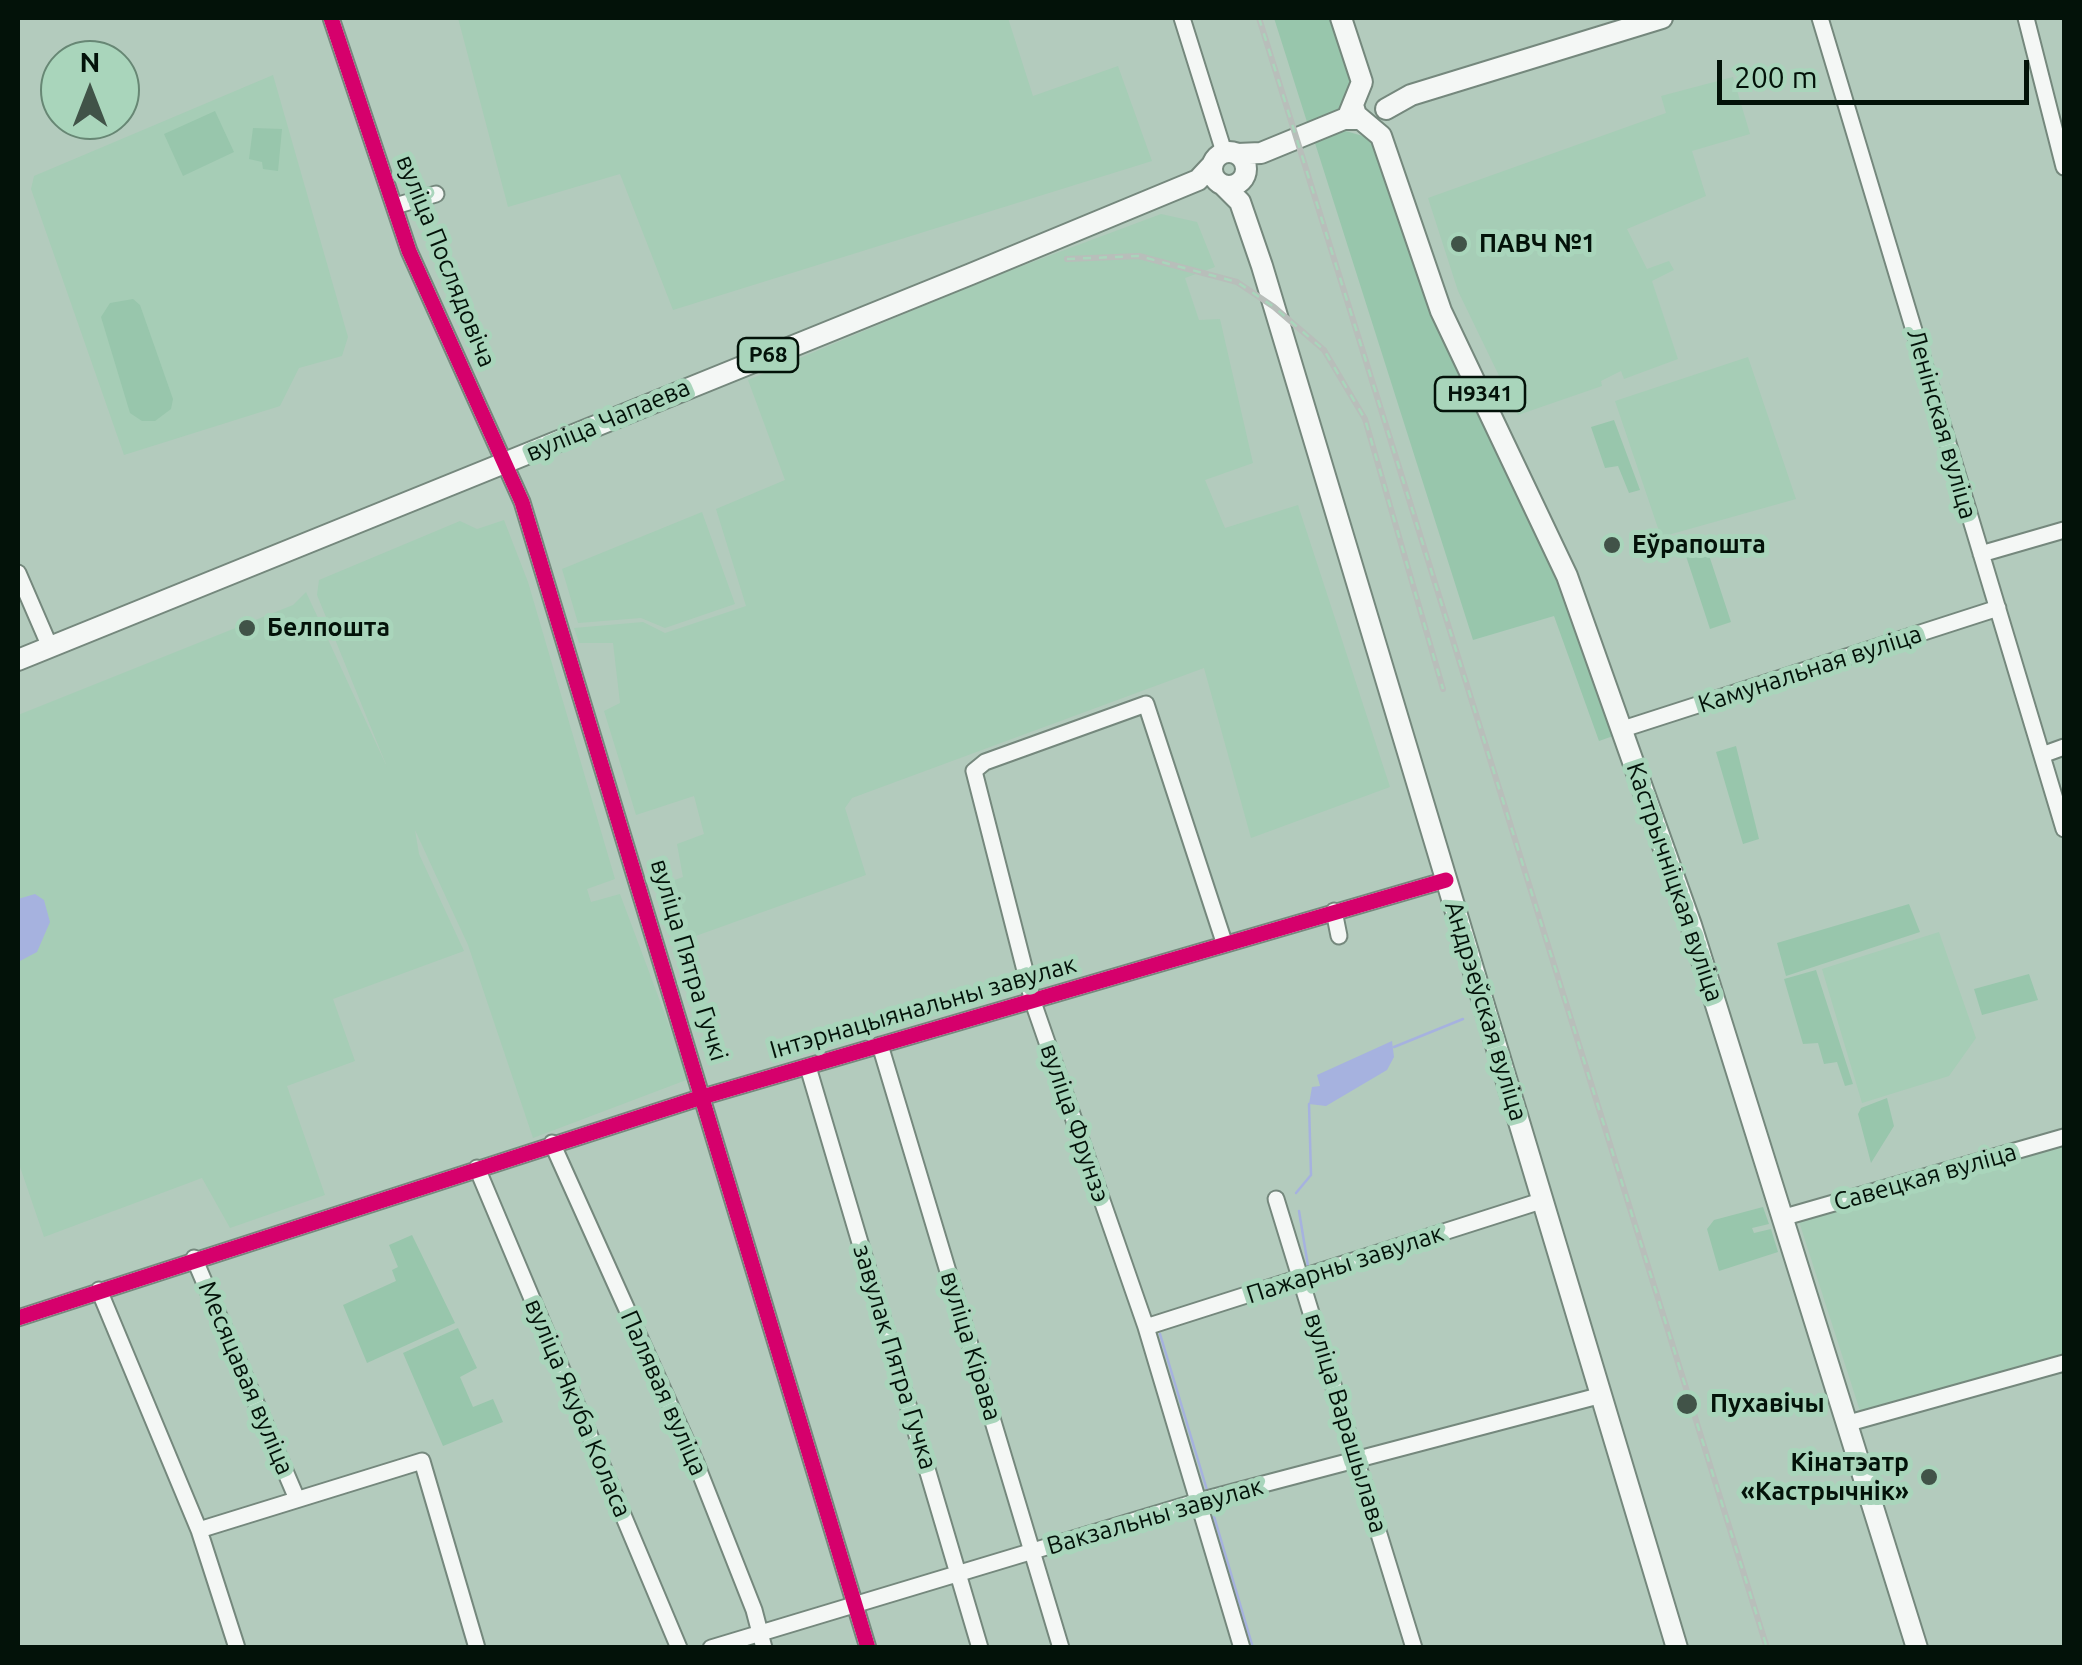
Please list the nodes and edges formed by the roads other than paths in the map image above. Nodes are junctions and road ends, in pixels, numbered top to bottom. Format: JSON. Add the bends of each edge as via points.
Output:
{"nodes":[{"id":1,"x":331,"y":18,"type":"edge"},
{"id":2,"x":1182,"y":18,"type":"edge"},
{"id":3,"x":1342,"y":18,"type":"edge"},
{"id":4,"x":1662,"y":18,"type":"edge"},
{"id":5,"x":1820,"y":18,"type":"edge"},
{"id":6,"x":2026,"y":18,"type":"edge"},
{"id":7,"x":1371,"y":106,"type":"junction"},
{"id":8,"x":2064,"y":167,"type":"edge"},
{"id":9,"x":1226,"y":171,"type":"junction"},
{"id":10,"x":436,"y":194,"type":"dead end"},
{"id":11,"x":395,"y":206,"type":"junction"},
{"id":12,"x":504,"y":463,"type":"junction"},
{"id":13,"x":2064,"y":530,"type":"edge"},
{"id":14,"x":1980,"y":554,"type":"junction"},
{"id":15,"x":18,"y":573,"type":"edge"},
{"id":16,"x":1998,"y":608,"type":"junction"},
{"id":17,"x":50,"y":647,"type":"junction"},
{"id":18,"x":18,"y":660,"type":"edge"},
{"id":19,"x":1622,"y":730,"type":"junction"},
{"id":20,"x":2064,"y":748,"type":"edge"},
{"id":21,"x":2042,"y":754,"type":"junction"},
{"id":22,"x":2064,"y":829,"type":"edge"},
{"id":23,"x":1446,"y":880,"type":"junction"},
{"id":24,"x":1334,"y":911,"type":"junction"},
{"id":25,"x":1339,"y":936,"type":"dead end"},
{"id":26,"x":1224,"y":942,"type":"junction"},
{"id":27,"x":1033,"y":1002,"type":"junction"},
{"id":28,"x":880,"y":1045,"type":"junction"},
{"id":29,"x":808,"y":1066,"type":"junction"},
{"id":30,"x":705,"y":1096,"type":"junction"},
{"id":31,"x":2064,"y":1137,"type":"edge"},
{"id":32,"x":552,"y":1143,"type":"junction"},
{"id":33,"x":478,"y":1168,"type":"junction"},
{"id":34,"x":1276,"y":1200,"type":"dead end"},
{"id":35,"x":1544,"y":1200,"type":"junction"},
{"id":36,"x":1785,"y":1217,"type":"junction"},
{"id":37,"x":194,"y":1258,"type":"junction"},
{"id":38,"x":1302,"y":1278,"type":"junction"},
{"id":39,"x":100,"y":1290,"type":"junction"},
{"id":40,"x":18,"y":1318,"type":"edge"},
{"id":41,"x":1146,"y":1327,"type":"junction"},
{"id":42,"x":2064,"y":1363,"type":"edge"},
{"id":43,"x":1602,"y":1395,"type":"junction"},
{"id":44,"x":1849,"y":1424,"type":"junction"},
{"id":45,"x":1357,"y":1459,"type":"junction"},
{"id":46,"x":297,"y":1499,"type":"junction"},
{"id":47,"x":1199,"y":1501,"type":"junction"},
{"id":48,"x":199,"y":1530,"type":"junction"},
{"id":49,"x":1033,"y":1552,"type":"junction"},
{"id":50,"x":959,"y":1573,"type":"junction"},
{"id":51,"x":855,"y":1606,"type":"junction"},
{"id":52,"x":762,"y":1640,"type":"edge"},
{"id":53,"x":237,"y":1648,"type":"edge"},
{"id":54,"x":477,"y":1648,"type":"edge"},
{"id":55,"x":679,"y":1648,"type":"edge"},
{"id":56,"x":711,"y":1648,"type":"edge"},
{"id":57,"x":868,"y":1648,"type":"edge"},
{"id":58,"x":980,"y":1648,"type":"edge"},
{"id":59,"x":1061,"y":1648,"type":"edge"},
{"id":60,"x":1242,"y":1648,"type":"edge"},
{"id":61,"x":1414,"y":1648,"type":"edge"},
{"id":62,"x":1678,"y":1648,"type":"edge"},
{"id":63,"x":1917,"y":1648,"type":"edge"}],
"edges":[{"from":1,"to":11,"type":"street","name":"вуліца Послядовіча"},
{"from":2,"to":9,"type":"street","name":"Андрэеўская вуліца"},
{"from":3,"to":7,"type":"main road","name":"Кастрычніцкая вуліца"},
{"from":4,"to":7,"type":"main road","name":"вуліца Чапаева"},
{"from":5,"to":14,"type":"street","name":"Ленінская вуліца"},
{"from":6,"to":8,"type":"street"},
{"from":7,"to":9,"type":"main road","name":"вуліца Чапаева","number":"Р68"},
{"from":7,"to":19,"type":"main road","name":"Кастрычніцкая вуліца","number":"Н9341","via":[[1441,311],[1567,576]]},
{"from":9,"to":12,"type":"main road","name":"вуліца Чапаева","number":"Р68"},
{"from":9,"to":23,"type":"main road","name":"Андрэеўская вуліца"},
{"from":10,"to":11,"type":"street"},
{"from":11,"to":12,"type":"street","name":"вуліца Послядовіча"},
{"from":12,"to":17,"type":"main road","name":"вуліца Чапаева","number":"Р68"},
{"from":12,"to":30,"type":"street","name":"вуліца Пятра Гучкі","via":[[522,502]]},
{"from":13,"to":14,"type":"street"},
{"from":14,"to":16,"type":"street","name":"Ленінская вуліца"},
{"from":15,"to":17,"type":"street"},
{"from":16,"to":19,"type":"street","name":"Камунальная вуліца"},
{"from":16,"to":21,"type":"street","name":"Ленінская вуліца"},
{"from":17,"to":18,"type":"main road","name":"вуліца Чапаева","number":"Р68"},
{"from":19,"to":36,"type":"main road","name":"Кастрычніцкая вуліца","number":"Н9341"},
{"from":20,"to":21,"type":"street"},
{"from":21,"to":22,"type":"street","name":"Ленінская вуліца"},
{"from":23,"to":24,"type":"street","name":"Інтэрнацыянальны завулак"},
{"from":23,"to":35,"type":"main road","name":"Андрэеўская вуліца"},
{"from":24,"to":25,"type":"street"},
{"from":24,"to":26,"type":"street","name":"Інтэрнацыянальны завулак"},
{"from":26,"to":27,"type":"street","name":"Інтэрнацыянальны завулак"},
{"from":26,"to":27,"type":"street","name":"вуліца Фрунзэ","via":[[1146,704],[974,771]]},
{"from":27,"to":28,"type":"street","name":"Інтэрнацыянальны завулак"},
{"from":27,"to":41,"type":"street","name":"вуліца Фрунзэ"},
{"from":28,"to":29,"type":"street","name":"Інтэрнацыянальны завулак"},
{"from":28,"to":49,"type":"street","name":"вуліца Кірава"},
{"from":29,"to":30,"type":"street","name":"Інтэрнацыянальны завулак"},
{"from":29,"to":50,"type":"street","name":"завулак Пятра Гучка"},
{"from":30,"to":32,"type":"street","name":"Інтэрнацыянальны завулак"},
{"from":30,"to":51,"type":"street","name":"вуліца Пятра Гучкі"},
{"from":31,"to":36,"type":"street","name":"Савецкая вуліца"},
{"from":32,"to":33,"type":"street","name":"Інтэрнацыянальны завулак"},
{"from":32,"to":52,"type":"street","name":"Палявая вуліца","via":[[696,1463]]},
{"from":33,"to":37,"type":"street","name":"Інтэрнацыянальны завулак"},
{"from":33,"to":55,"type":"street","name":"вуліца Якуба Коласа"},
{"from":34,"to":38,"type":"street","name":"вуліца Варашылава"},
{"from":35,"to":38,"type":"street","name":"Пажарны завулак"},
{"from":35,"to":43,"type":"main road","name":"Андрэеўская вуліца"},
{"from":36,"to":44,"type":"main road","name":"Кастрычніцкая вуліца","number":"Н9341"},
{"from":37,"to":39,"type":"street","name":"Інтэрнацыянальны завулак"},
{"from":37,"to":46,"type":"street","name":"Месяцавая вуліца"},
{"from":38,"to":41,"type":"street","name":"Пажарны завулак"},
{"from":38,"to":45,"type":"street","name":"вуліца Варашылава"},
{"from":39,"to":40,"type":"street","name":"Інтэрнацыянальны завулак"},
{"from":39,"to":48,"type":"street"},
{"from":41,"to":47,"type":"street","name":"вуліца Фрунзэ"},
{"from":42,"to":44,"type":"street"},
{"from":43,"to":45,"type":"street","name":"Вакзальны завулак"},
{"from":43,"to":62,"type":"main road","name":"Андрэеўская вуліца"},
{"from":44,"to":63,"type":"main road","name":"Кастрычніцкая вуліца","number":"Н9341"},
{"from":45,"to":47,"type":"street","name":"Вакзальны завулак"},
{"from":45,"to":61,"type":"street","name":"вуліца Варашылава"},
{"from":46,"to":48,"type":"street"},
{"from":46,"to":54,"type":"street","via":[[422,1460]]},
{"from":47,"to":49,"type":"street","name":"Вакзальны завулак"},
{"from":47,"to":60,"type":"street","name":"вуліца Фрунзэ"},
{"from":48,"to":53,"type":"street"},
{"from":49,"to":50,"type":"street","name":"Вакзальны завулак"},
{"from":49,"to":59,"type":"street","name":"вуліца Кірава"},
{"from":50,"to":51,"type":"street","name":"Вакзальны завулак"},
{"from":50,"to":58,"type":"street","name":"завулак Пятра Гучка"},
{"from":51,"to":52,"type":"street","name":"Вакзальны завулак"},
{"from":51,"to":57,"type":"street","name":"вуліца Пятра Гучкі"},
{"from":52,"to":56,"type":"street","name":"Вакзальны завулак"}]}
